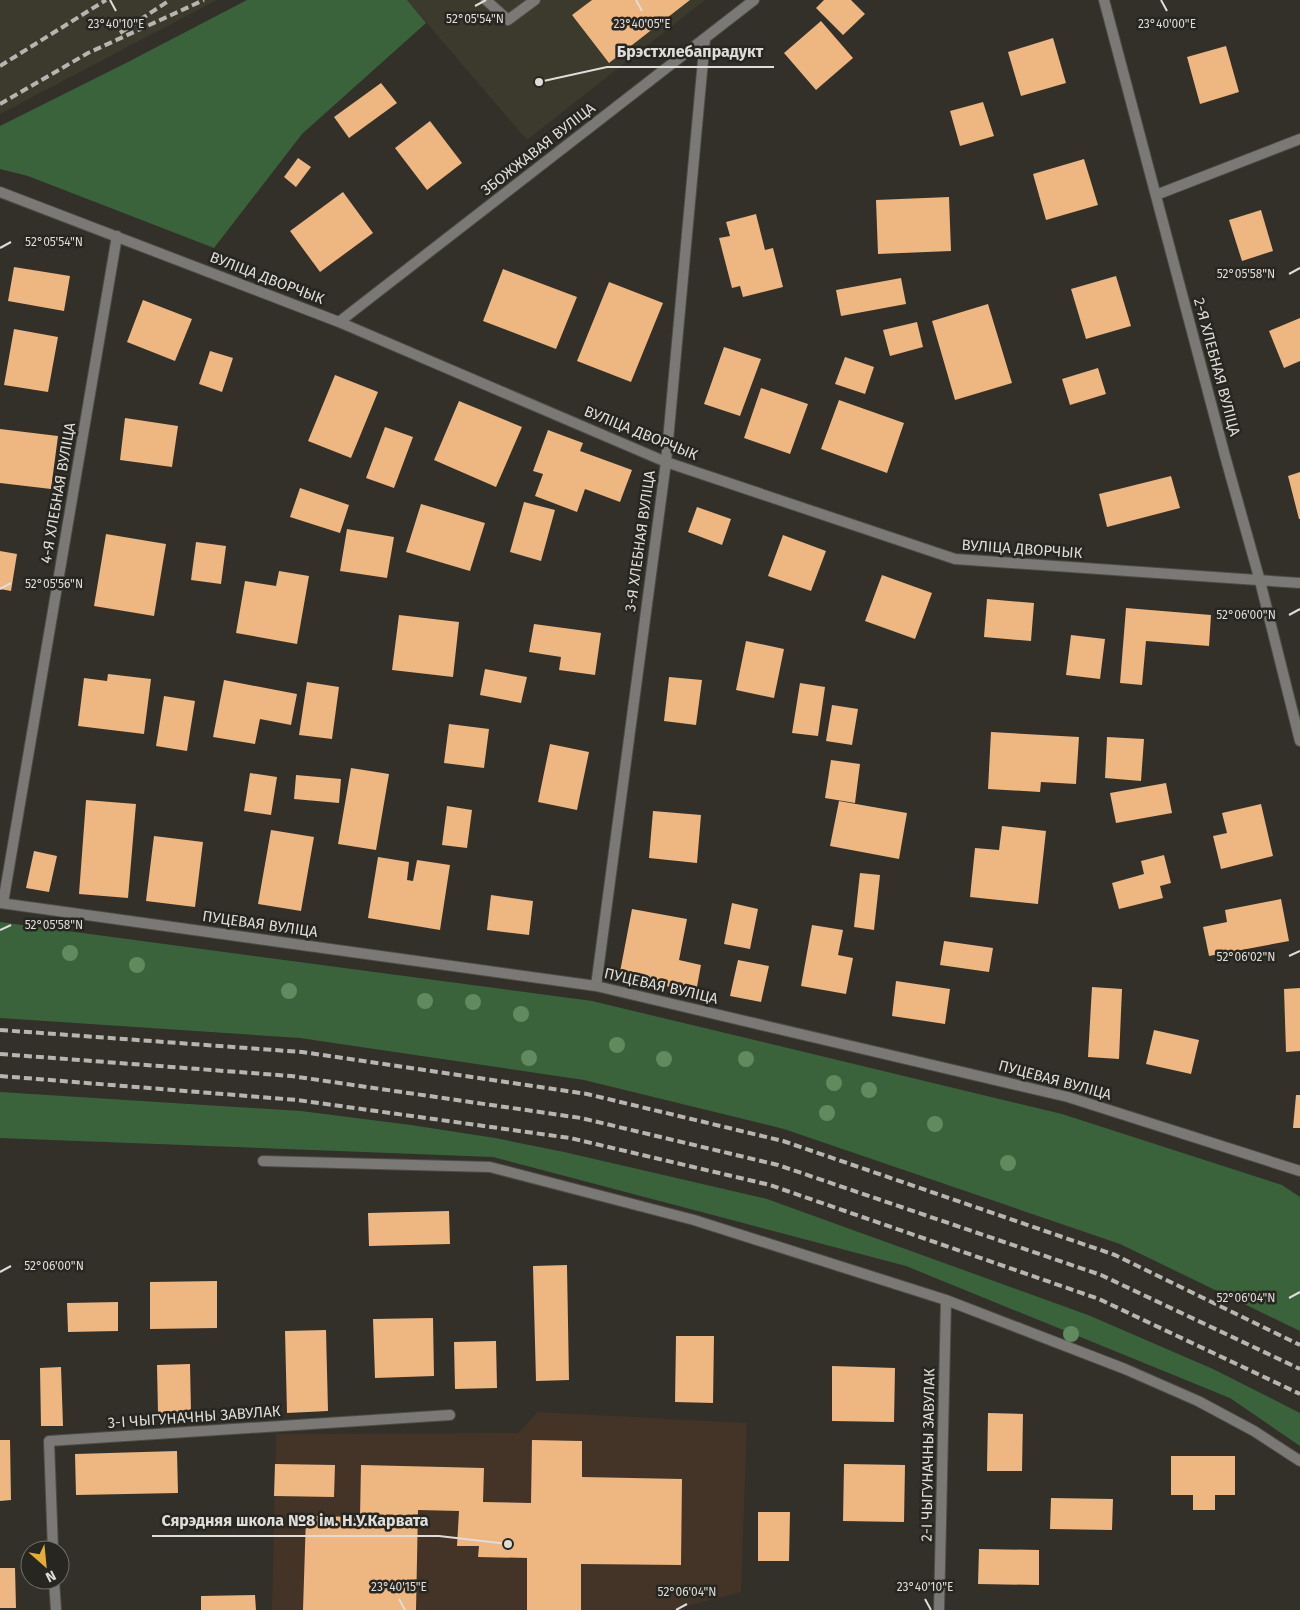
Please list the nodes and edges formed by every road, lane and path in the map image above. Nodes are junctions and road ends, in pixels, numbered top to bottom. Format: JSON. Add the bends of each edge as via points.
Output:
{"nodes":[{"id":1,"x":486,"y":0,"type":"edge"},
{"id":2,"x":535,"y":0,"type":"edge"},
{"id":3,"x":754,"y":0,"type":"edge"},
{"id":4,"x":1104,"y":0,"type":"edge"},
{"id":5,"x":705,"y":39,"type":"junction"},
{"id":6,"x":1300,"y":138,"type":"edge"},
{"id":7,"x":0,"y":192,"type":"edge"},
{"id":8,"x":1156,"y":196,"type":"junction"},
{"id":9,"x":117,"y":236,"type":"junction"},
{"id":10,"x":339,"y":322,"type":"junction"},
{"id":11,"x":666,"y":462,"type":"junction"},
{"id":12,"x":1260,"y":581,"type":"junction"},
{"id":13,"x":1300,"y":583,"type":"edge"},
{"id":14,"x":1300,"y":741,"type":"edge"},
{"id":15,"x":1,"y":903,"type":"edge"},
{"id":16,"x":596,"y":986,"type":"junction"},
{"id":17,"x":263,"y":1161,"type":"dead end"},
{"id":18,"x":1300,"y":1171,"type":"edge"},
{"id":19,"x":946,"y":1300,"type":"junction"},
{"id":20,"x":450,"y":1415,"type":"dead end"},
{"id":21,"x":1300,"y":1461,"type":"edge"},
{"id":22,"x":53,"y":1540,"type":"edge"},
{"id":23,"x":55,"y":1590,"type":"edge"},
{"id":24,"x":56,"y":1610,"type":"edge"},
{"id":25,"x":939,"y":1610,"type":"edge"}],
"edges":[{"from":1,"to":2,"type":"street","via":[[508,20]]},
{"from":3,"to":5,"type":"street","name":"ЗБОЖЖАВАЯ ВУЛІЦА"},
{"from":4,"to":8,"type":"street","name":"2-Я ХЛЕБНАЯ ВУЛІЦА"},
{"from":5,"to":10,"type":"street","name":"ЗБОЖЖАВАЯ ВУЛІЦА"},
{"from":5,"to":11,"type":"street","name":"3-Я ХЛЕБНАЯ ВУЛІЦА"},
{"from":6,"to":8,"type":"street"},
{"from":7,"to":9,"type":"street","name":"ВУЛІЦА ДВОРЧЫК"},
{"from":8,"to":12,"type":"street","name":"2-Я ХЛЕБНАЯ ВУЛІЦА"},
{"from":9,"to":10,"type":"street","name":"ВУЛІЦА ДВОРЧЫК"},
{"from":9,"to":15,"type":"street","name":"4-Я ХЛЕБНАЯ ВУЛІЦА"},
{"from":10,"to":11,"type":"street","name":"ВУЛІЦА ДВОРЧЫК"},
{"from":11,"to":12,"type":"street","name":"ВУЛІЦА ДВОРЧЫК","via":[[955,559]]},
{"from":11,"to":16,"type":"street","name":"3-Я ХЛЕБНАЯ ВУЛІЦА"},
{"from":12,"to":13,"type":"street","name":"ВУЛІЦА ДВОРЧЫК"},
{"from":12,"to":14,"type":"street","name":"2-Я ХЛЕБНАЯ ВУЛІЦА"},
{"from":15,"to":16,"type":"street","name":"ПУЦЕВАЯ ВУЛІЦА"},
{"from":16,"to":18,"type":"street","name":"ПУЦЕВАЯ ВУЛІЦА","via":[[1068,1096]]},
{"from":17,"to":19,"type":"street","via":[[490,1167],[694,1220]]},
{"from":19,"to":21,"type":"street","via":[[1125,1369],[1198,1401],[1254,1431]]},
{"from":19,"to":25,"type":"street","name":"2-І ЧЫГУНАЧНЫ ЗАВУЛАК"},
{"from":20,"to":22,"type":"street","name":"3-І ЧЫГУНАЧНЫ ЗАВУЛАК","via":[[50,1441]]},
{"from":23,"to":24,"type":"street"}]}
